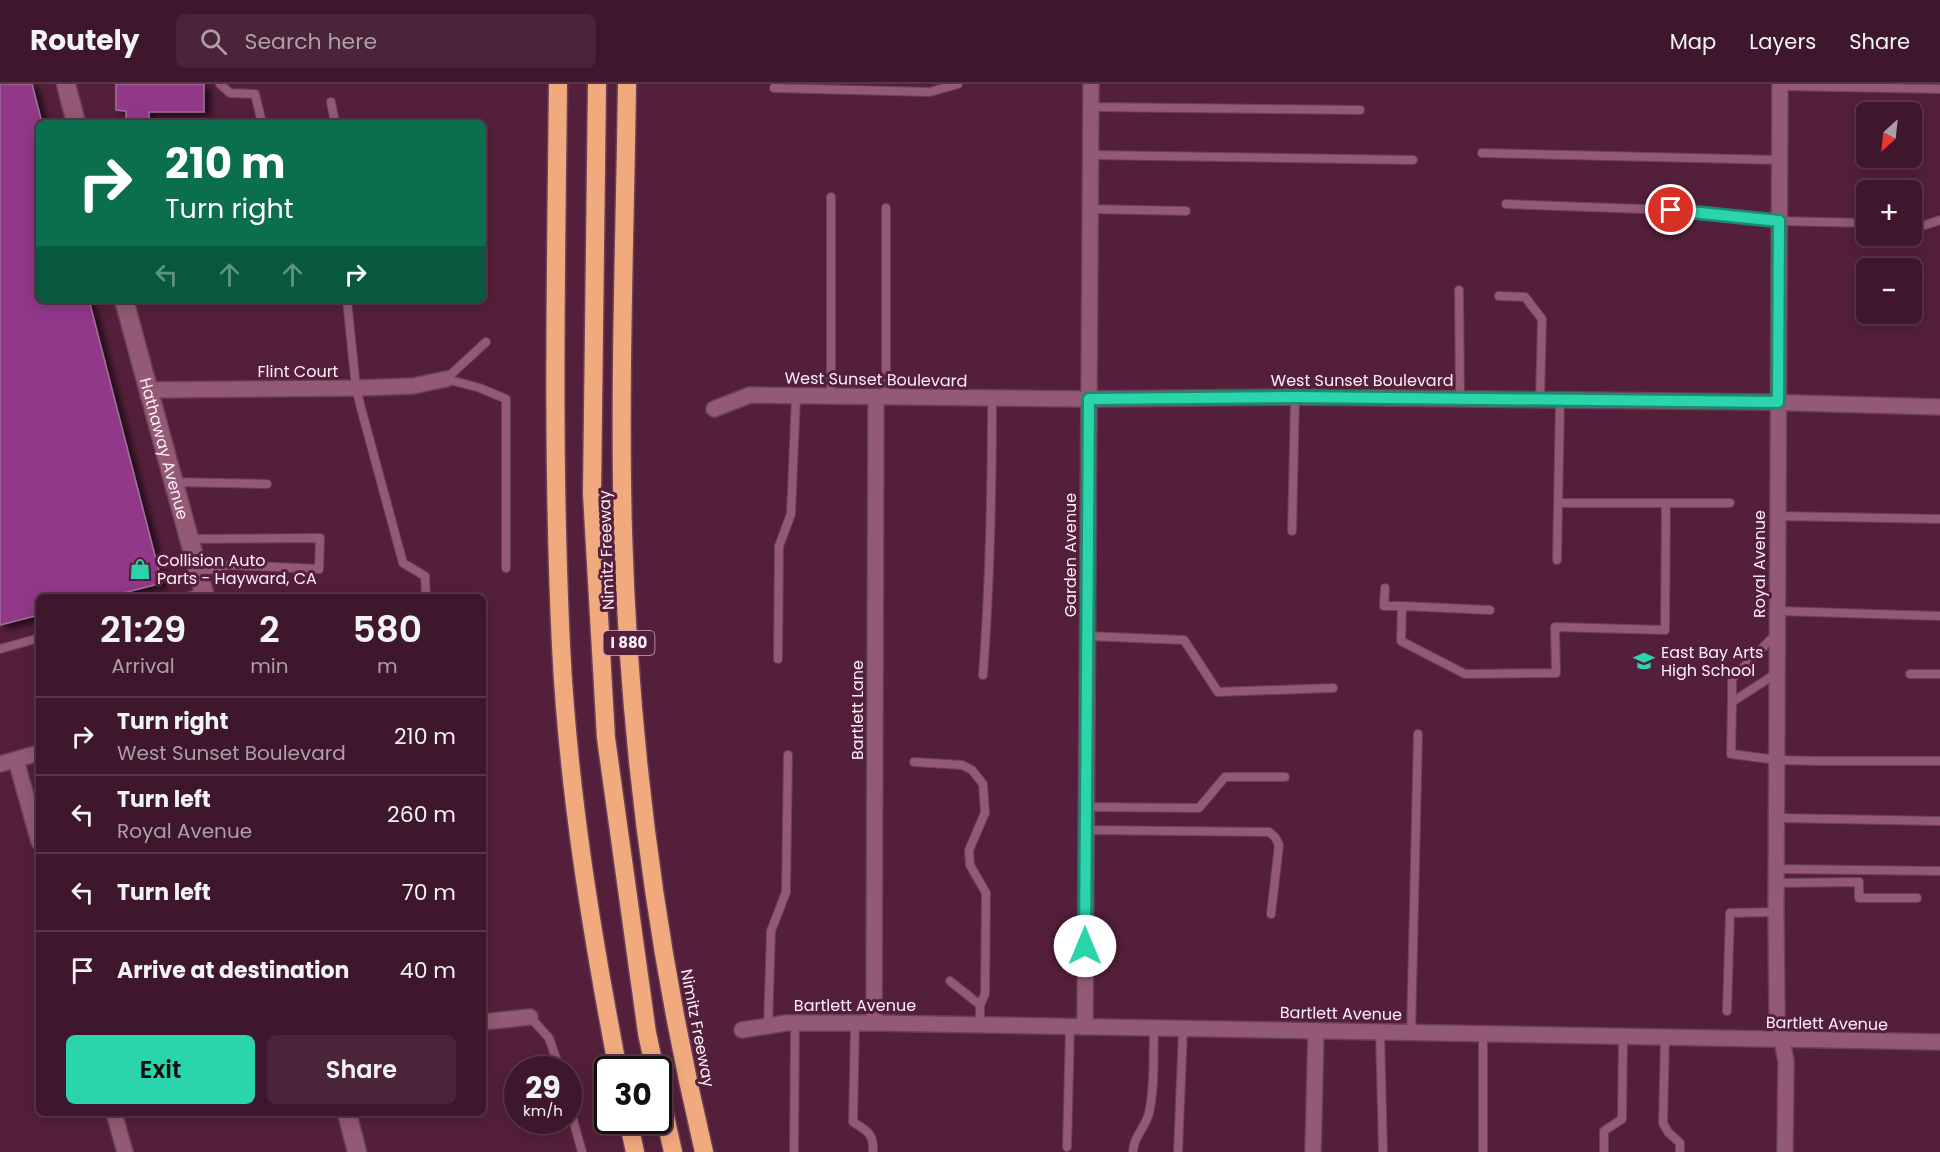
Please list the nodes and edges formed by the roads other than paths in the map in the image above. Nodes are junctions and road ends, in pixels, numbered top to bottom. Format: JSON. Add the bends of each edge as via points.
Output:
{"nodes":[{"id":1,"x":66,"y":84,"type":"edge"},
{"id":2,"x":220,"y":84,"type":"edge"},
{"id":3,"x":548,"y":84,"type":"edge"},
{"id":4,"x":558,"y":84,"type":"edge"},
{"id":5,"x":597,"y":84,"type":"edge"},
{"id":6,"x":627,"y":84,"type":"edge"},
{"id":7,"x":958,"y":84,"type":"edge"},
{"id":8,"x":1091,"y":84,"type":"edge"},
{"id":9,"x":1780,"y":85,"type":"edge"},
{"id":10,"x":774,"y":88,"type":"dead end"},
{"id":11,"x":1940,"y":89,"type":"edge"},
{"id":12,"x":331,"y":102,"type":"dead end"},
{"id":13,"x":1091,"y":107,"type":"junction"},
{"id":14,"x":1360,"y":110,"type":"dead end"},
{"id":15,"x":75,"y":120,"type":"edge"},
{"id":16,"x":261,"y":120,"type":"edge"},
{"id":17,"x":334,"y":120,"type":"edge"},
{"id":18,"x":1482,"y":153,"type":"dead end"},
{"id":19,"x":1091,"y":155,"type":"junction"},
{"id":20,"x":1413,"y":160,"type":"dead end"},
{"id":21,"x":1779,"y":160,"type":"junction"},
{"id":22,"x":831,"y":197,"type":"dead end"},
{"id":23,"x":1506,"y":204,"type":"dead end"},
{"id":24,"x":886,"y":208,"type":"dead end"},
{"id":25,"x":1090,"y":209,"type":"junction"},
{"id":26,"x":556,"y":210,"type":"junction"},
{"id":27,"x":1186,"y":211,"type":"dead end"},
{"id":28,"x":1940,"y":220,"type":"edge"},
{"id":29,"x":1779,"y":221,"type":"junction"},
{"id":30,"x":1856,"y":223,"type":"edge"},
{"id":31,"x":1922,"y":225,"type":"edge"},
{"id":32,"x":1459,"y":290,"type":"dead end"},
{"id":33,"x":1499,"y":296,"type":"dead end"},
{"id":34,"x":125,"y":303,"type":"edge"},
{"id":35,"x":347,"y":303,"type":"edge"},
{"id":36,"x":486,"y":342,"type":"dead end"},
{"id":37,"x":447,"y":379,"type":"junction"},
{"id":38,"x":356,"y":388,"type":"junction"},
{"id":39,"x":149,"y":390,"type":"junction"},
{"id":40,"x":796,"y":396,"type":"junction"},
{"id":41,"x":831,"y":396,"type":"junction"},
{"id":42,"x":881,"y":397,"type":"junction"},
{"id":43,"x":1295,"y":397,"type":"junction"},
{"id":44,"x":992,"y":398,"type":"junction"},
{"id":45,"x":1460,"y":398,"type":"junction"},
{"id":46,"x":1089,"y":399,"type":"junction"},
{"id":47,"x":1540,"y":399,"type":"junction"},
{"id":48,"x":1560,"y":399,"type":"junction"},
{"id":49,"x":1778,"y":402,"type":"junction"},
{"id":50,"x":1940,"y":406,"type":"edge"},
{"id":51,"x":714,"y":409,"type":"dead end"},
{"id":52,"x":174,"y":482,"type":"junction"},
{"id":53,"x":267,"y":484,"type":"dead end"},
{"id":54,"x":1558,"y":503,"type":"junction"},
{"id":55,"x":1666,"y":503,"type":"junction"},
{"id":56,"x":1730,"y":503,"type":"dead end"},
{"id":57,"x":1777,"y":516,"type":"junction"},
{"id":58,"x":1940,"y":519,"type":"edge"},
{"id":59,"x":1292,"y":531,"type":"dead end"},
{"id":60,"x":190,"y":539,"type":"junction"},
{"id":61,"x":1557,"y":560,"type":"dead end"},
{"id":62,"x":506,"y":568,"type":"dead end"},
{"id":63,"x":199,"y":573,"type":"junction"},
{"id":64,"x":1384,"y":588,"type":"dead end"},
{"id":65,"x":205,"y":594,"type":"edge"},
{"id":66,"x":426,"y":594,"type":"edge"},
{"id":67,"x":1402,"y":606,"type":"junction"},
{"id":68,"x":1490,"y":610,"type":"dead end"},
{"id":69,"x":1777,"y":611,"type":"junction"},
{"id":70,"x":1940,"y":616,"type":"edge"},
{"id":71,"x":1777,"y":633,"type":"junction"},
{"id":72,"x":1087,"y":636,"type":"junction"},
{"id":73,"x":36,"y":639,"type":"edge"},
{"id":74,"x":0,"y":649,"type":"edge"},
{"id":75,"x":778,"y":659,"type":"dead end"},
{"id":76,"x":1777,"y":673,"type":"junction"},
{"id":77,"x":1910,"y":674,"type":"dead end"},
{"id":78,"x":1940,"y":674,"type":"edge"},
{"id":79,"x":983,"y":675,"type":"dead end"},
{"id":80,"x":1333,"y":688,"type":"dead end"},
{"id":81,"x":1732,"y":702,"type":"junction"},
{"id":82,"x":1418,"y":734,"type":"dead end"},
{"id":83,"x":36,"y":754,"type":"edge"},
{"id":84,"x":788,"y":755,"type":"dead end"},
{"id":85,"x":16,"y":760,"type":"junction"},
{"id":86,"x":1777,"y":760,"type":"junction"},
{"id":87,"x":1940,"y":761,"type":"edge"},
{"id":88,"x":914,"y":762,"type":"dead end"},
{"id":89,"x":0,"y":764,"type":"edge"},
{"id":90,"x":1285,"y":777,"type":"dead end"},
{"id":91,"x":1086,"y":807,"type":"junction"},
{"id":92,"x":1776,"y":818,"type":"junction"},
{"id":93,"x":1940,"y":821,"type":"edge"},
{"id":94,"x":1086,"y":830,"type":"junction"},
{"id":95,"x":36,"y":831,"type":"edge"},
{"id":96,"x":1940,"y":871,"type":"edge"},
{"id":97,"x":1776,"y":876,"type":"junction"},
{"id":98,"x":1917,"y":898,"type":"dead end"},
{"id":99,"x":1776,"y":912,"type":"junction"},
{"id":100,"x":1271,"y":914,"type":"dead end"},
{"id":101,"x":950,"y":981,"type":"dead end"},
{"id":102,"x":980,"y":1005,"type":"junction"},
{"id":103,"x":1727,"y":1011,"type":"dead end"},
{"id":104,"x":530,"y":1017,"type":"joint"},
{"id":105,"x":486,"y":1022,"type":"edge"},
{"id":106,"x":795,"y":1023,"type":"junction"},
{"id":107,"x":855,"y":1023,"type":"junction"},
{"id":108,"x":874,"y":1023,"type":"junction"},
{"id":109,"x":980,"y":1025,"type":"junction"},
{"id":110,"x":768,"y":1027,"type":"junction"},
{"id":111,"x":1077,"y":1027,"type":"junction"},
{"id":112,"x":1154,"y":1028,"type":"junction"},
{"id":113,"x":1183,"y":1029,"type":"junction"},
{"id":114,"x":742,"y":1030,"type":"dead end"},
{"id":115,"x":1316,"y":1031,"type":"junction"},
{"id":116,"x":1380,"y":1032,"type":"junction"},
{"id":117,"x":1411,"y":1033,"type":"junction"},
{"id":118,"x":1483,"y":1034,"type":"junction"},
{"id":119,"x":1623,"y":1037,"type":"junction"},
{"id":120,"x":1665,"y":1037,"type":"junction"},
{"id":121,"x":1782,"y":1040,"type":"junction"},
{"id":122,"x":1940,"y":1042,"type":"edge"},
{"id":123,"x":555,"y":1056,"type":"edge"},
{"id":124,"x":615,"y":1056,"type":"edge"},
{"id":125,"x":652,"y":1056,"type":"edge"},
{"id":126,"x":115,"y":1116,"type":"edge"},
{"id":127,"x":348,"y":1116,"type":"edge"},
{"id":128,"x":577,"y":1134,"type":"edge"},
{"id":129,"x":631,"y":1134,"type":"edge"},
{"id":130,"x":669,"y":1134,"type":"edge"},
{"id":131,"x":1068,"y":1147,"type":"dead end"},
{"id":132,"x":125,"y":1152,"type":"edge"},
{"id":133,"x":357,"y":1152,"type":"edge"},
{"id":134,"x":582,"y":1152,"type":"edge"},
{"id":135,"x":635,"y":1152,"type":"edge"},
{"id":136,"x":673,"y":1152,"type":"edge"},
{"id":137,"x":704,"y":1152,"type":"edge"},
{"id":138,"x":795,"y":1152,"type":"edge"},
{"id":139,"x":873,"y":1152,"type":"edge"},
{"id":140,"x":1133,"y":1152,"type":"edge"},
{"id":141,"x":1178,"y":1152,"type":"edge"},
{"id":142,"x":1313,"y":1152,"type":"edge"},
{"id":143,"x":1383,"y":1152,"type":"edge"},
{"id":144,"x":1483,"y":1152,"type":"edge"},
{"id":145,"x":1604,"y":1152,"type":"edge"},
{"id":146,"x":1680,"y":1152,"type":"edge"},
{"id":147,"x":1785,"y":1152,"type":"edge"}],
"edges":[{"from":1,"to":15,"type":"street"},
{"from":2,"to":16,"type":"lane","via":[[230,93],[255,94]]},
{"from":3,"to":26,"type":"highway"},
{"from":4,"to":26,"type":"highway"},
{"from":5,"to":125,"type":"highway","number":"I 880","via":[[592,494],[606,738]]},
{"from":6,"to":137,"type":"highway","name":"Nimitz Freeway","number":"I 880","via":[[622,411],[629,642],[654,888],[671,996]]},
{"from":7,"to":10,"type":"lane","via":[[930,92]]},
{"from":8,"to":13,"type":"street","name":"Garden Avenue"},
{"from":9,"to":11,"type":"lane"},
{"from":9,"to":21,"type":"street","name":"Royal Avenue"},
{"from":12,"to":17,"type":"lane"},
{"from":13,"to":14,"type":"lane"},
{"from":13,"to":19,"type":"street","name":"Garden Avenue"},
{"from":18,"to":21,"type":"lane"},
{"from":19,"to":20,"type":"lane"},
{"from":19,"to":25,"type":"street","name":"Garden Avenue"},
{"from":21,"to":29,"type":"street","name":"Royal Avenue"},
{"from":22,"to":41,"type":"lane"},
{"from":23,"to":29,"type":"lane","via":[[1671,210]]},
{"from":24,"to":42,"type":"lane"},
{"from":25,"to":27,"type":"lane"},
{"from":25,"to":46,"type":"street","name":"Garden Avenue"},
{"from":26,"to":124,"type":"highway","via":[[561,648],[571,773]]},
{"from":28,"to":31,"type":"lane"},
{"from":29,"to":30,"type":"lane"},
{"from":29,"to":49,"type":"street","name":"Royal Avenue"},
{"from":32,"to":45,"type":"lane"},
{"from":33,"to":47,"type":"lane","via":[[1525,297],[1542,319]]},
{"from":34,"to":39,"type":"street","name":"Hathaway Avenue"},
{"from":35,"to":38,"type":"lane"},
{"from":36,"to":37,"type":"lane"},
{"from":37,"to":38,"type":"street","name":"Flint Court","via":[[413,386]]},
{"from":37,"to":62,"type":"lane","via":[[506,399]]},
{"from":38,"to":39,"type":"street","name":"Flint Court"},
{"from":38,"to":66,"type":"lane","via":[[403,563],[425,576]]},
{"from":39,"to":52,"type":"street","name":"Hathaway Avenue"},
{"from":40,"to":41,"type":"street","name":"West Sunset Boulevard"},
{"from":40,"to":51,"type":"street","name":"West Sunset Boulevard","via":[[750,395]]},
{"from":40,"to":75,"type":"lane","via":[[791,514],[779,546]]},
{"from":41,"to":42,"type":"street","name":"West Sunset Boulevard"},
{"from":42,"to":44,"type":"street","name":"West Sunset Boulevard"},
{"from":42,"to":108,"type":"street","name":"Bartlett Lane"},
{"from":43,"to":45,"type":"street","name":"West Sunset Boulevard"},
{"from":43,"to":46,"type":"street","name":"West Sunset Boulevard"},
{"from":43,"to":59,"type":"lane"},
{"from":44,"to":46,"type":"street","name":"West Sunset Boulevard"},
{"from":44,"to":79,"type":"lane","via":[[990,587]]},
{"from":45,"to":47,"type":"street","name":"West Sunset Boulevard"},
{"from":46,"to":72,"type":"street","name":"Garden Avenue"},
{"from":47,"to":48,"type":"street","name":"West Sunset Boulevard"},
{"from":48,"to":49,"type":"street","name":"West Sunset Boulevard"},
{"from":48,"to":54,"type":"lane"},
{"from":49,"to":50,"type":"street","name":"West Sunset Boulevard"},
{"from":49,"to":57,"type":"street","name":"Royal Avenue"},
{"from":52,"to":53,"type":"lane"},
{"from":52,"to":60,"type":"street","name":"Hathaway Avenue"},
{"from":54,"to":55,"type":"lane"},
{"from":54,"to":61,"type":"lane"},
{"from":55,"to":56,"type":"lane"},
{"from":55,"to":67,"type":"lane","via":[[1665,630],[1555,627],[1556,673],[1466,674],[1401,641]]},
{"from":57,"to":58,"type":"lane"},
{"from":57,"to":69,"type":"street","name":"Royal Avenue"},
{"from":60,"to":63,"type":"street","name":"Hathaway Avenue"},
{"from":60,"to":63,"type":"lane","via":[[320,538],[319,568],[229,566]]},
{"from":63,"to":65,"type":"street","name":"Hathaway Avenue"},
{"from":64,"to":67,"type":"lane","via":[[1384,606]]},
{"from":67,"to":68,"type":"lane"},
{"from":69,"to":70,"type":"lane"},
{"from":69,"to":71,"type":"street","name":"Royal Avenue"},
{"from":71,"to":76,"type":"street","name":"Royal Avenue"},
{"from":71,"to":81,"type":"lane","via":[[1732,679]]},
{"from":72,"to":80,"type":"lane","via":[[1184,640],[1218,692]]},
{"from":72,"to":91,"type":"street","name":"Garden Avenue"},
{"from":73,"to":74,"type":"lane"},
{"from":76,"to":81,"type":"lane"},
{"from":76,"to":86,"type":"street","name":"Royal Avenue"},
{"from":77,"to":78,"type":"lane"},
{"from":81,"to":86,"type":"lane","via":[[1731,754]]},
{"from":82,"to":117,"type":"lane"},
{"from":83,"to":85,"type":"street"},
{"from":84,"to":110,"type":"lane","via":[[786,892],[771,931]]},
{"from":85,"to":89,"type":"street"},
{"from":85,"to":95,"type":"street"},
{"from":86,"to":87,"type":"lane"},
{"from":86,"to":92,"type":"street","name":"Royal Avenue"},
{"from":88,"to":102,"type":"lane","via":[[962,765],[972,770],[983,784],[985,813],[969,850],[970,865],[986,893],[985,994]]},
{"from":90,"to":91,"type":"lane","via":[[1225,777],[1199,808]]},
{"from":91,"to":94,"type":"street","name":"Garden Avenue"},
{"from":92,"to":93,"type":"lane"},
{"from":92,"to":97,"type":"street","name":"Royal Avenue"},
{"from":94,"to":100,"type":"lane","via":[[1269,832],[1278,845]]},
{"from":94,"to":111,"type":"street","name":"Garden Avenue"},
{"from":96,"to":97,"type":"lane"},
{"from":97,"to":98,"type":"lane","via":[[1859,882],[1859,898]]},
{"from":97,"to":99,"type":"street","name":"Royal Avenue"},
{"from":99,"to":103,"type":"lane","via":[[1730,913]]},
{"from":99,"to":121,"type":"street","name":"Royal Avenue","via":[[1777,1015]]},
{"from":101,"to":102,"type":"lane"},
{"from":102,"to":109,"type":"lane"},
{"from":104,"to":105,"type":"street"},
{"from":104,"to":123,"type":"lane","via":[[549,1038]]},
{"from":106,"to":107,"type":"street","name":"Bartlett Avenue"},
{"from":106,"to":110,"type":"street","name":"Bartlett Avenue"},
{"from":106,"to":138,"type":"lane"},
{"from":107,"to":108,"type":"street","name":"Bartlett Avenue"},
{"from":107,"to":139,"type":"lane","via":[[853,1122],[868,1132]]},
{"from":108,"to":109,"type":"street","name":"Bartlett Avenue"},
{"from":109,"to":111,"type":"street","name":"Bartlett Avenue"},
{"from":110,"to":114,"type":"street","name":"Bartlett Avenue"},
{"from":111,"to":112,"type":"street","name":"Bartlett Avenue"},
{"from":111,"to":131,"type":"lane"},
{"from":112,"to":113,"type":"street","name":"Bartlett Avenue"},
{"from":112,"to":140,"type":"lane","via":[[1152,1099]]},
{"from":113,"to":115,"type":"street","name":"Bartlett Avenue"},
{"from":113,"to":141,"type":"lane"},
{"from":115,"to":116,"type":"street","name":"Bartlett Avenue"},
{"from":115,"to":142,"type":"street"},
{"from":116,"to":117,"type":"street","name":"Bartlett Avenue"},
{"from":116,"to":143,"type":"lane"},
{"from":117,"to":118,"type":"street","name":"Bartlett Avenue"},
{"from":118,"to":119,"type":"street","name":"Bartlett Avenue"},
{"from":118,"to":144,"type":"lane"},
{"from":119,"to":120,"type":"street","name":"Bartlett Avenue"},
{"from":119,"to":145,"type":"lane","via":[[1622,1119],[1604,1131]]},
{"from":120,"to":121,"type":"street","name":"Bartlett Avenue"},
{"from":120,"to":146,"type":"lane","via":[[1663,1123],[1680,1143]]},
{"from":121,"to":122,"type":"street","name":"Bartlett Avenue"},
{"from":121,"to":147,"type":"street","name":"Royal Avenue","via":[[1786,1061]]},
{"from":126,"to":132,"type":"street"},
{"from":127,"to":133,"type":"street"},
{"from":128,"to":134,"type":"lane"},
{"from":129,"to":135,"type":"highway"},
{"from":130,"to":136,"type":"highway"}]}
